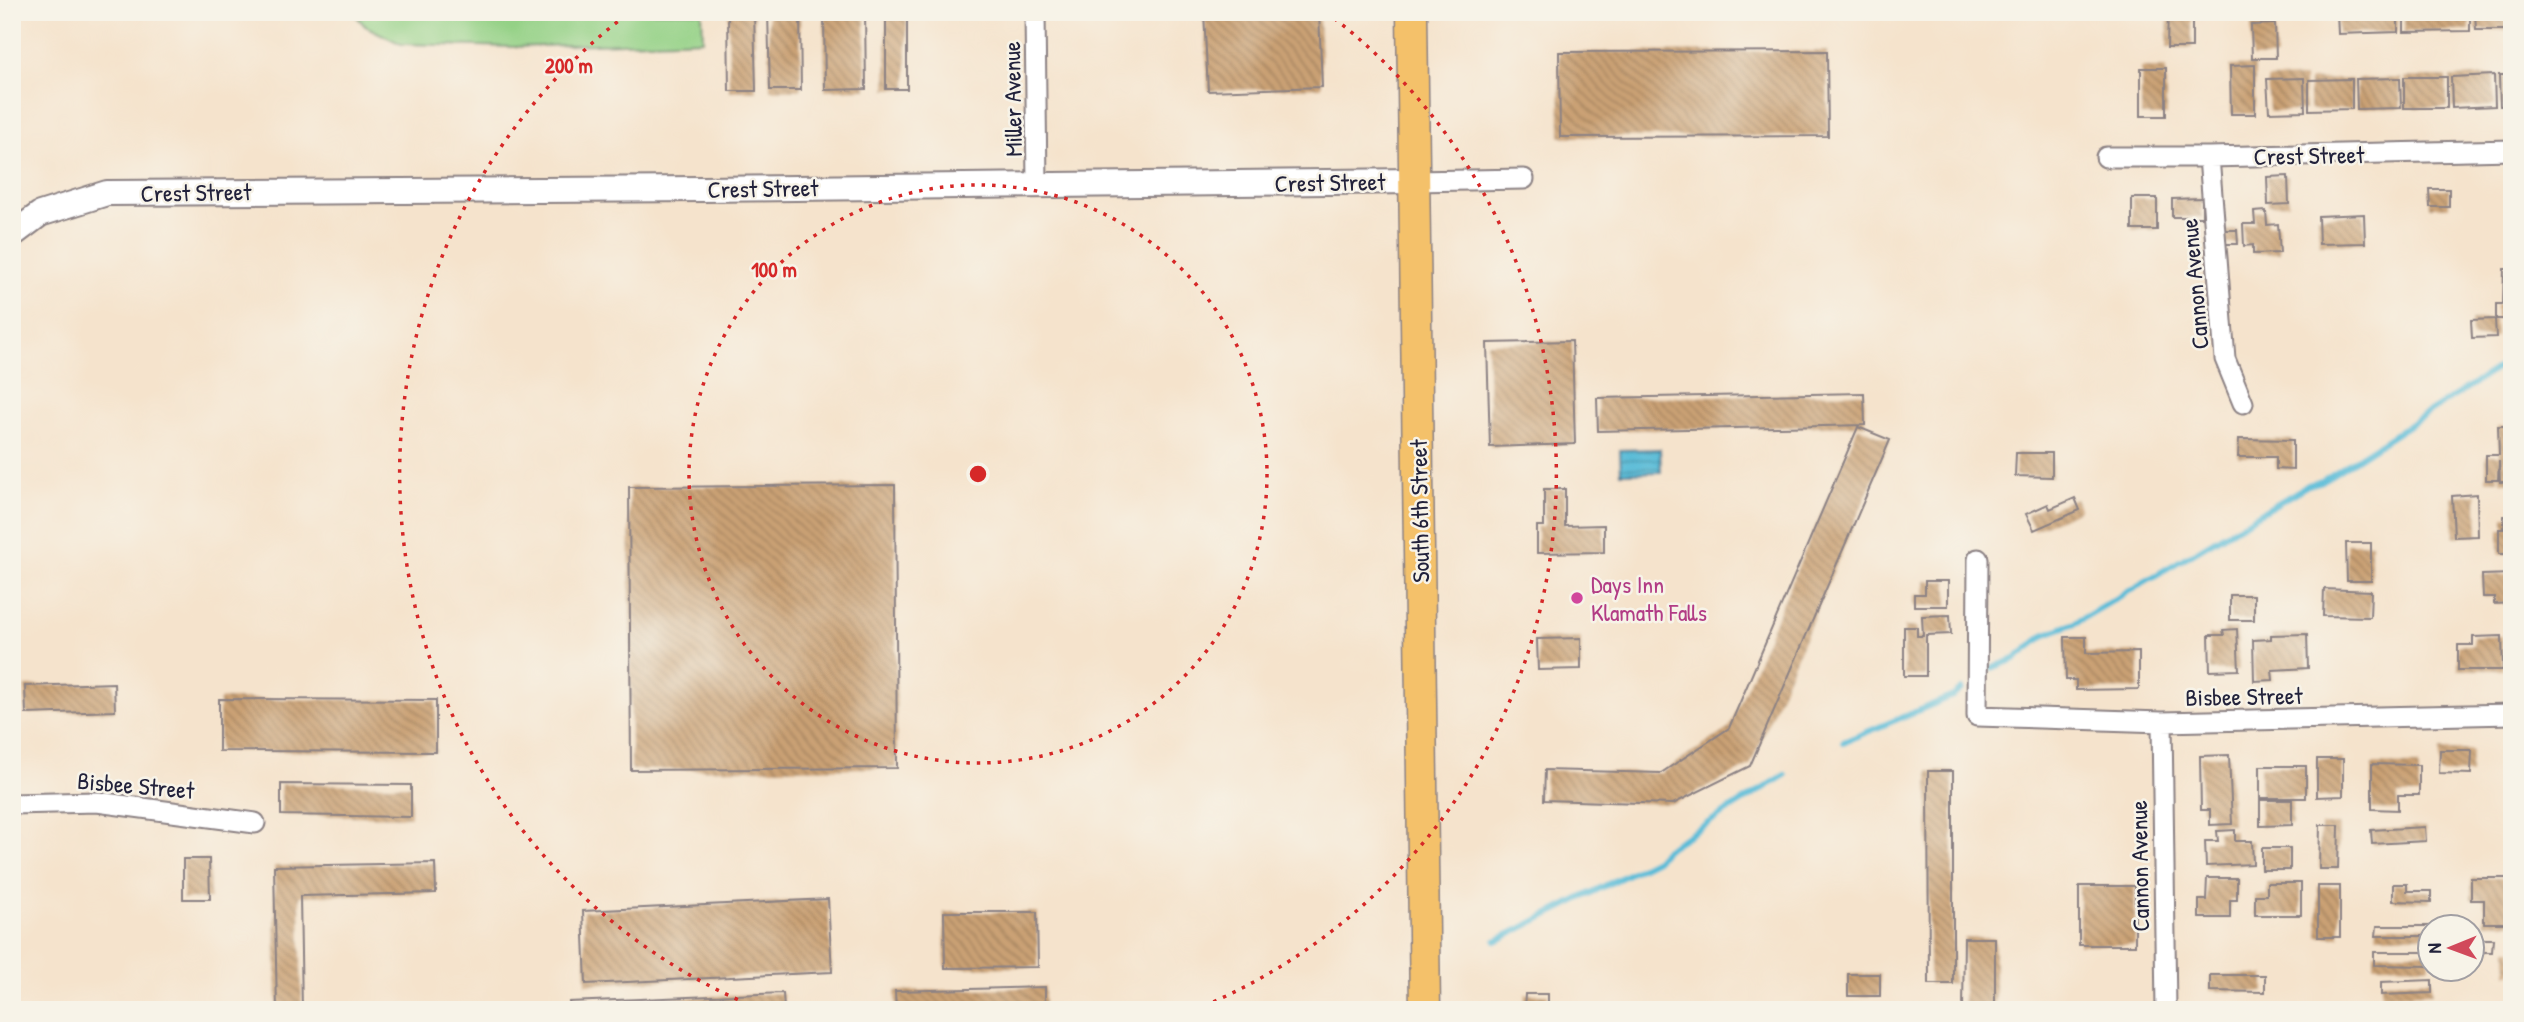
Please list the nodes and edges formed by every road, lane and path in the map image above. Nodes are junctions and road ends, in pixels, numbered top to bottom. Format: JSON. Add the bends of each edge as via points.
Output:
{"nodes":[{"id":1,"x":1035,"y":12,"type":"edge"},
{"id":2,"x":1412,"y":12,"type":"edge"},
{"id":3,"x":2512,"y":150,"type":"edge"},
{"id":4,"x":2106,"y":157,"type":"dead end"},
{"id":5,"x":2208,"y":158,"type":"junction"},
{"id":6,"x":1524,"y":178,"type":"dead end"},
{"id":7,"x":1414,"y":181,"type":"junction"},
{"id":8,"x":1037,"y":185,"type":"junction"},
{"id":9,"x":12,"y":235,"type":"edge"},
{"id":10,"x":2243,"y":403,"type":"dead end"},
{"id":11,"x":1978,"y":559,"type":"dead end"},
{"id":12,"x":2512,"y":713,"type":"edge"},
{"id":13,"x":2162,"y":722,"type":"junction"},
{"id":14,"x":12,"y":804,"type":"edge"},
{"id":15,"x":255,"y":823,"type":"dead end"},
{"id":16,"x":1425,"y":1010,"type":"edge"},
{"id":17,"x":2166,"y":1010,"type":"edge"}],
"edges":[{"from":1,"to":8,"type":"street","name":"Miller Avenue"},
{"from":2,"to":7,"type":"main road","name":"South 6th Street"},
{"from":3,"to":5,"type":"street","name":"Crest Street"},
{"from":4,"to":5,"type":"street","name":"Crest Street"},
{"from":5,"to":10,"type":"street","name":"Cannon Avenue","via":[[2225,359]]},
{"from":6,"to":7,"type":"street","name":"Crest Street"},
{"from":7,"to":8,"type":"street","name":"Crest Street"},
{"from":7,"to":16,"type":"main road","name":"South 6th Street"},
{"from":8,"to":9,"type":"street","name":"Crest Street","via":[[107,193],[40,214]]},
{"from":11,"to":13,"type":"street","name":"Bisbee Street","via":[[1977,716]]},
{"from":12,"to":13,"type":"street","name":"Bisbee Street"},
{"from":13,"to":17,"type":"street","name":"Cannon Avenue"},
{"from":14,"to":15,"type":"street","name":"Bisbee Street","via":[[97,802]]}]}
